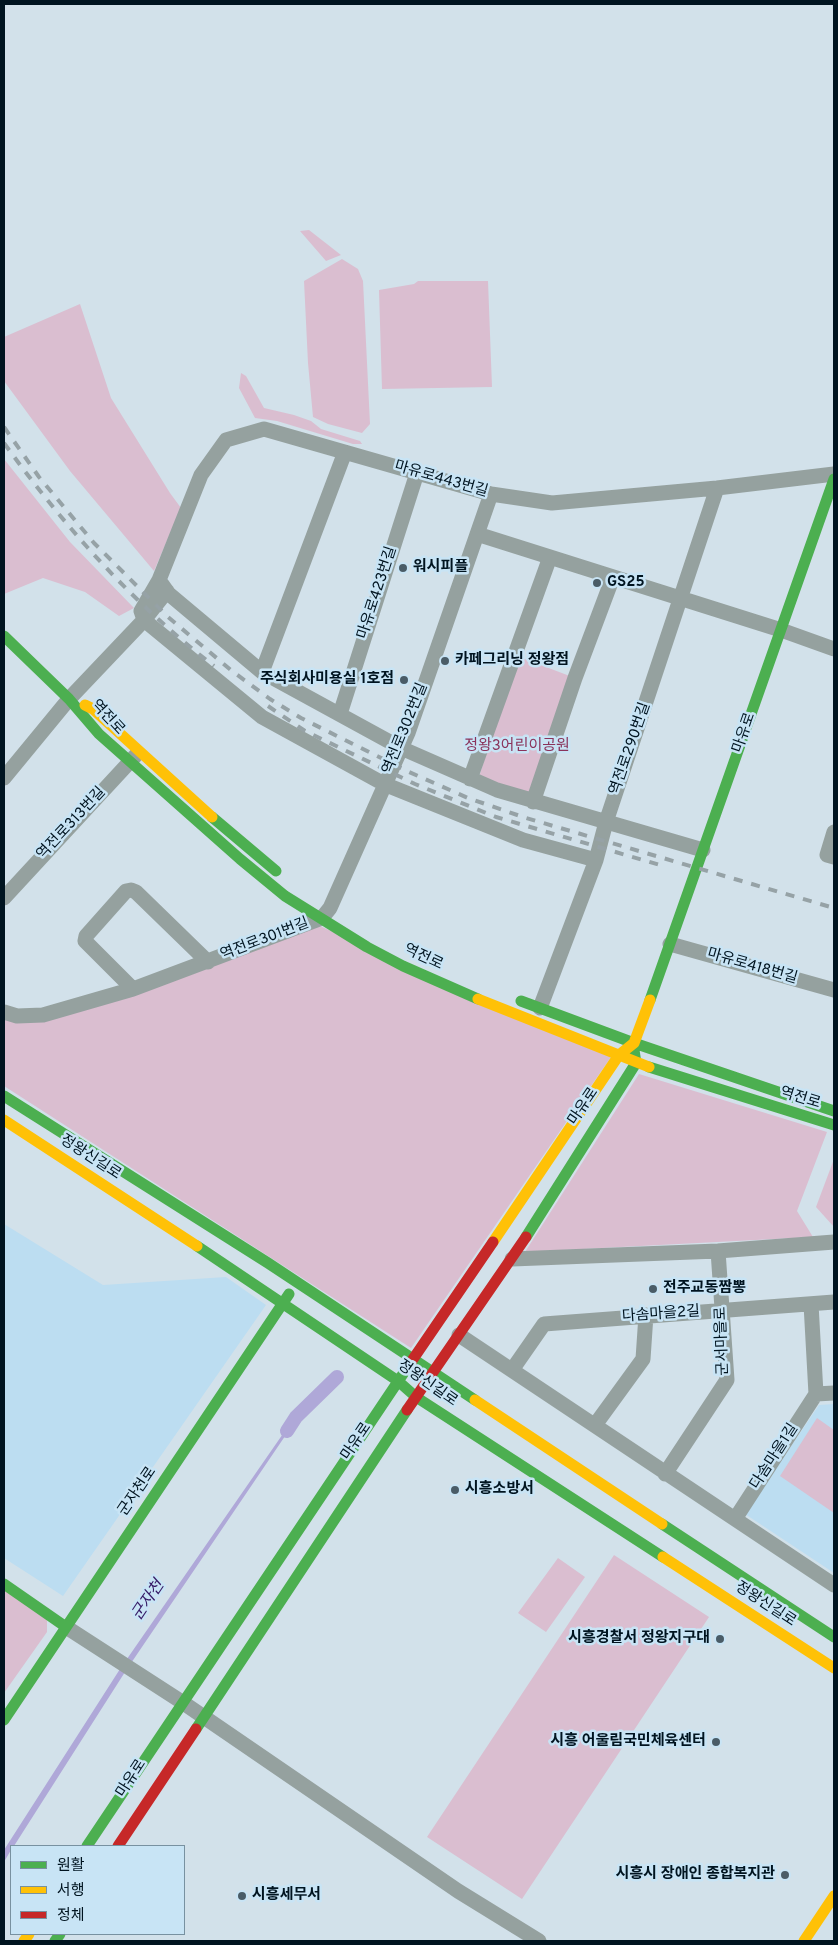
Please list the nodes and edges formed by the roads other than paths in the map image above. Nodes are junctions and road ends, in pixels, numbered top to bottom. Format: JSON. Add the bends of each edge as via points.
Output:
{"nodes":[{"id":1,"x":345,"y":452,"type":"junction"},
{"id":2,"x":417,"y":473,"type":"junction"},
{"id":3,"x":834,"y":474,"type":"edge"},
{"id":4,"x":834,"y":479,"type":"edge"},
{"id":5,"x":716,"y":488,"type":"junction"},
{"id":6,"x":491,"y":494,"type":"junction"},
{"id":7,"x":477,"y":534,"type":"junction"},
{"id":8,"x":550,"y":557,"type":"junction"},
{"id":9,"x":613,"y":577,"type":"junction"},
{"id":10,"x":165,"y":589,"type":"junction"},
{"id":11,"x":682,"y":598,"type":"junction"},
{"id":12,"x":144,"y":620,"type":"junction"},
{"id":13,"x":781,"y":630,"type":"junction"},
{"id":14,"x":4,"y":636,"type":"edge"},
{"id":15,"x":834,"y":649,"type":"edge"},
{"id":16,"x":262,"y":672,"type":"junction"},
{"id":17,"x":69,"y":699,"type":"junction"},
{"id":18,"x":340,"y":714,"type":"junction"},
{"id":19,"x":401,"y":748,"type":"junction"},
{"id":20,"x":135,"y":757,"type":"junction"},
{"id":21,"x":4,"y":778,"type":"edge"},
{"id":22,"x":470,"y":779,"type":"junction"},
{"id":23,"x":384,"y":784,"type":"junction"},
{"id":24,"x":533,"y":802,"type":"junction"},
{"id":25,"x":606,"y":822,"type":"junction"},
{"id":26,"x":834,"y":832,"type":"edge"},
{"id":27,"x":703,"y":850,"type":"junction"},
{"id":28,"x":834,"y":857,"type":"edge"},
{"id":29,"x":596,"y":860,"type":"junction"},
{"id":30,"x":286,"y":878,"type":"dead end"},
{"id":31,"x":4,"y":898,"type":"edge"},
{"id":32,"x":328,"y":910,"type":"junction"},
{"id":33,"x":670,"y":944,"type":"junction"},
{"id":34,"x":420,"y":961,"type":"dead end"},
{"id":35,"x":208,"y":962,"type":"junction"},
{"id":36,"x":470,"y":983,"type":"dead end"},
{"id":37,"x":133,"y":989,"type":"junction"},
{"id":38,"x":834,"y":990,"type":"edge"},
{"id":39,"x":513,"y":998,"type":"dead end"},
{"id":40,"x":540,"y":1008,"type":"junction"},
{"id":41,"x":4,"y":1012,"type":"edge"},
{"id":42,"x":634,"y":1043,"type":"junction"},
{"id":43,"x":619,"y":1055,"type":"junction"},
{"id":44,"x":636,"y":1063,"type":"junction"},
{"id":45,"x":4,"y":1096,"type":"edge"},
{"id":46,"x":834,"y":1111,"type":"edge"},
{"id":47,"x":4,"y":1120,"type":"edge"},
{"id":48,"x":834,"y":1125,"type":"edge"},
{"id":49,"x":834,"y":1242,"type":"edge"},
{"id":50,"x":718,"y":1251,"type":"junction"},
{"id":51,"x":512,"y":1259,"type":"junction"},
{"id":52,"x":297,"y":1282,"type":"junction"},
{"id":53,"x":834,"y":1302,"type":"edge"},
{"id":54,"x":283,"y":1304,"type":"junction"},
{"id":55,"x":811,"y":1304,"type":"junction"},
{"id":56,"x":722,"y":1310,"type":"junction"},
{"id":57,"x":646,"y":1315,"type":"junction"},
{"id":58,"x":459,"y":1335,"type":"junction"},
{"id":59,"x":413,"y":1358,"type":"junction"},
{"id":60,"x":512,"y":1370,"type":"junction"},
{"id":61,"x":433,"y":1371,"type":"junction"},
{"id":62,"x":398,"y":1381,"type":"junction"},
{"id":63,"x":834,"y":1393,"type":"edge"},
{"id":64,"x":816,"y":1394,"type":"junction"},
{"id":65,"x":416,"y":1397,"type":"junction"},
{"id":66,"x":595,"y":1425,"type":"junction"},
{"id":67,"x":665,"y":1474,"type":"junction"},
{"id":68,"x":735,"y":1519,"type":"junction"},
{"id":69,"x":4,"y":1584,"type":"edge"},
{"id":70,"x":834,"y":1585,"type":"edge"},
{"id":71,"x":66,"y":1627,"type":"junction"},
{"id":72,"x":834,"y":1637,"type":"edge"},
{"id":73,"x":834,"y":1668,"type":"edge"},
{"id":74,"x":182,"y":1702,"type":"junction"},
{"id":75,"x":204,"y":1718,"type":"junction"},
{"id":76,"x":4,"y":1720,"type":"edge"},
{"id":77,"x":88,"y":1845,"type":"edge"},
{"id":78,"x":119,"y":1845,"type":"edge"},
{"id":79,"x":834,"y":1896,"type":"edge"},
{"id":80,"x":539,"y":1941,"type":"edge"},
{"id":81,"x":804,"y":1941,"type":"edge"}],
"edges":[{"from":1,"to":2,"type":"street","name":"마유로443번길"},
{"from":1,"to":10,"type":"street","name":"마유로443번길","via":[[264,429],[226,440],[201,476]]},
{"from":1,"to":16,"type":"street"},
{"from":2,"to":6,"type":"street","name":"마유로443번길"},
{"from":2,"to":18,"type":"street","name":"마유로423번길"},
{"from":3,"to":5,"type":"street","name":"마유로443번길"},
{"from":4,"to":13,"type":"street","name":"마유로"},
{"from":5,"to":6,"type":"street","name":"마유로443번길","via":[[552,503]]},
{"from":5,"to":11,"type":"street","name":"역전로290번길"},
{"from":6,"to":7,"type":"street","name":"역전로302번길"},
{"from":7,"to":8,"type":"street"},
{"from":7,"to":19,"type":"street","name":"역전로302번길"},
{"from":8,"to":9,"type":"street"},
{"from":8,"to":22,"type":"street"},
{"from":9,"to":11,"type":"street"},
{"from":9,"to":24,"type":"street"},
{"from":10,"to":12,"type":"street","name":"마유로443번길","via":[[141,611]]},
{"from":10,"to":16,"type":"street"},
{"from":11,"to":13,"type":"street"},
{"from":11,"to":25,"type":"street","name":"역전로290번길"},
{"from":12,"to":17,"type":"street"},
{"from":12,"to":23,"type":"street","via":[[262,717]]},
{"from":13,"to":15,"type":"street"},
{"from":13,"to":27,"type":"street","name":"마유로"},
{"from":14,"to":17,"type":"street","name":"역전로"},
{"from":16,"to":18,"type":"street"},
{"from":17,"to":20,"type":"street","name":"역전로","via":[[93,709]]},
{"from":17,"to":21,"type":"street"},
{"from":18,"to":19,"type":"street"},
{"from":19,"to":22,"type":"street"},
{"from":19,"to":23,"type":"street","name":"역전로302번길"},
{"from":20,"to":30,"type":"street","name":"역전로"},
{"from":20,"to":31,"type":"street","name":"역전로313번길"},
{"from":20,"to":32,"type":"street","name":"역전로","via":[[247,865],[285,896]]},
{"from":22,"to":24,"type":"street"},
{"from":23,"to":29,"type":"street","via":[[523,840]]},
{"from":23,"to":32,"type":"street","name":"역전로302번길"},
{"from":24,"to":25,"type":"street"},
{"from":25,"to":27,"type":"street"},
{"from":25,"to":29,"type":"street","name":"역전로290번길"},
{"from":26,"to":28,"type":"street","via":[[827,855]]},
{"from":27,"to":33,"type":"street","name":"마유로"},
{"from":29,"to":40,"type":"street","name":"역전로290번길"},
{"from":32,"to":35,"type":"street","name":"역전로301번길"},
{"from":32,"to":43,"type":"street","name":"역전로","via":[[367,947],[404,966]]},
{"from":33,"to":38,"type":"street","name":"마유로418번길"},
{"from":33,"to":42,"type":"street","name":"마유로"},
{"from":34,"to":36,"type":"street","name":"역전로"},
{"from":35,"to":37,"type":"street","name":"역전로301번길"},
{"from":35,"to":37,"type":"street","name":"역전로301번길","via":[[136,892],[126,891],[85,941]]},
{"from":37,"to":41,"type":"street","name":"역전로301번길","via":[[43,1015],[16,1016]]},
{"from":39,"to":40,"type":"street","name":"역전로"},
{"from":40,"to":42,"type":"street","name":"역전로"},
{"from":42,"to":43,"type":"street","name":"마유로"},
{"from":42,"to":44,"type":"street","name":"마유로"},
{"from":42,"to":46,"type":"street","name":"역전로"},
{"from":43,"to":44,"type":"street","name":"역전로"},
{"from":43,"to":59,"type":"street","name":"마유로"},
{"from":44,"to":48,"type":"street","name":"역전로"},
{"from":44,"to":51,"type":"street","name":"마유로"},
{"from":45,"to":52,"type":"street","name":"정왕신길로"},
{"from":47,"to":54,"type":"street","name":"정왕신길로"},
{"from":49,"to":50,"type":"street"},
{"from":50,"to":51,"type":"street"},
{"from":50,"to":56,"type":"street","name":"군서마을로"},
{"from":51,"to":58,"type":"street","name":"마유로"},
{"from":52,"to":54,"type":"street","name":"군자천로"},
{"from":52,"to":59,"type":"street","name":"정왕신길로"},
{"from":53,"to":55,"type":"street","name":"다솜마을2길"},
{"from":54,"to":62,"type":"street","name":"정왕신길로"},
{"from":54,"to":71,"type":"street","name":"군자천로"},
{"from":55,"to":56,"type":"street","name":"다솜마을2길"},
{"from":55,"to":64,"type":"street"},
{"from":56,"to":57,"type":"street","name":"다솜마을2길"},
{"from":56,"to":67,"type":"street","name":"군서마을로","via":[[727,1380]]},
{"from":57,"to":60,"type":"street","name":"다솜마을2길","via":[[544,1324]]},
{"from":57,"to":66,"type":"street","via":[[642,1360]]},
{"from":58,"to":60,"type":"street"},
{"from":58,"to":61,"type":"street","name":"마유로"},
{"from":59,"to":61,"type":"street","name":"정왕신길로"},
{"from":59,"to":62,"type":"street","name":"마유로"},
{"from":60,"to":66,"type":"street"},
{"from":61,"to":65,"type":"street","name":"마유로"},
{"from":61,"to":72,"type":"street","name":"정왕신길로"},
{"from":62,"to":65,"type":"street","name":"정왕신길로"},
{"from":62,"to":74,"type":"street","name":"마유로"},
{"from":63,"to":64,"type":"street"},
{"from":64,"to":68,"type":"street","name":"다솜마을1길"},
{"from":65,"to":73,"type":"street","name":"정왕신길로"},
{"from":65,"to":75,"type":"street","name":"마유로"},
{"from":66,"to":67,"type":"street"},
{"from":67,"to":68,"type":"street"},
{"from":68,"to":70,"type":"street"},
{"from":69,"to":71,"type":"street"},
{"from":71,"to":74,"type":"street"},
{"from":71,"to":76,"type":"street","name":"군자천로"},
{"from":74,"to":75,"type":"street"},
{"from":74,"to":77,"type":"street","name":"마유로"},
{"from":75,"to":78,"type":"street","name":"마유로"},
{"from":75,"to":80,"type":"street","via":[[458,1891]]},
{"from":79,"to":81,"type":"street"}]}
